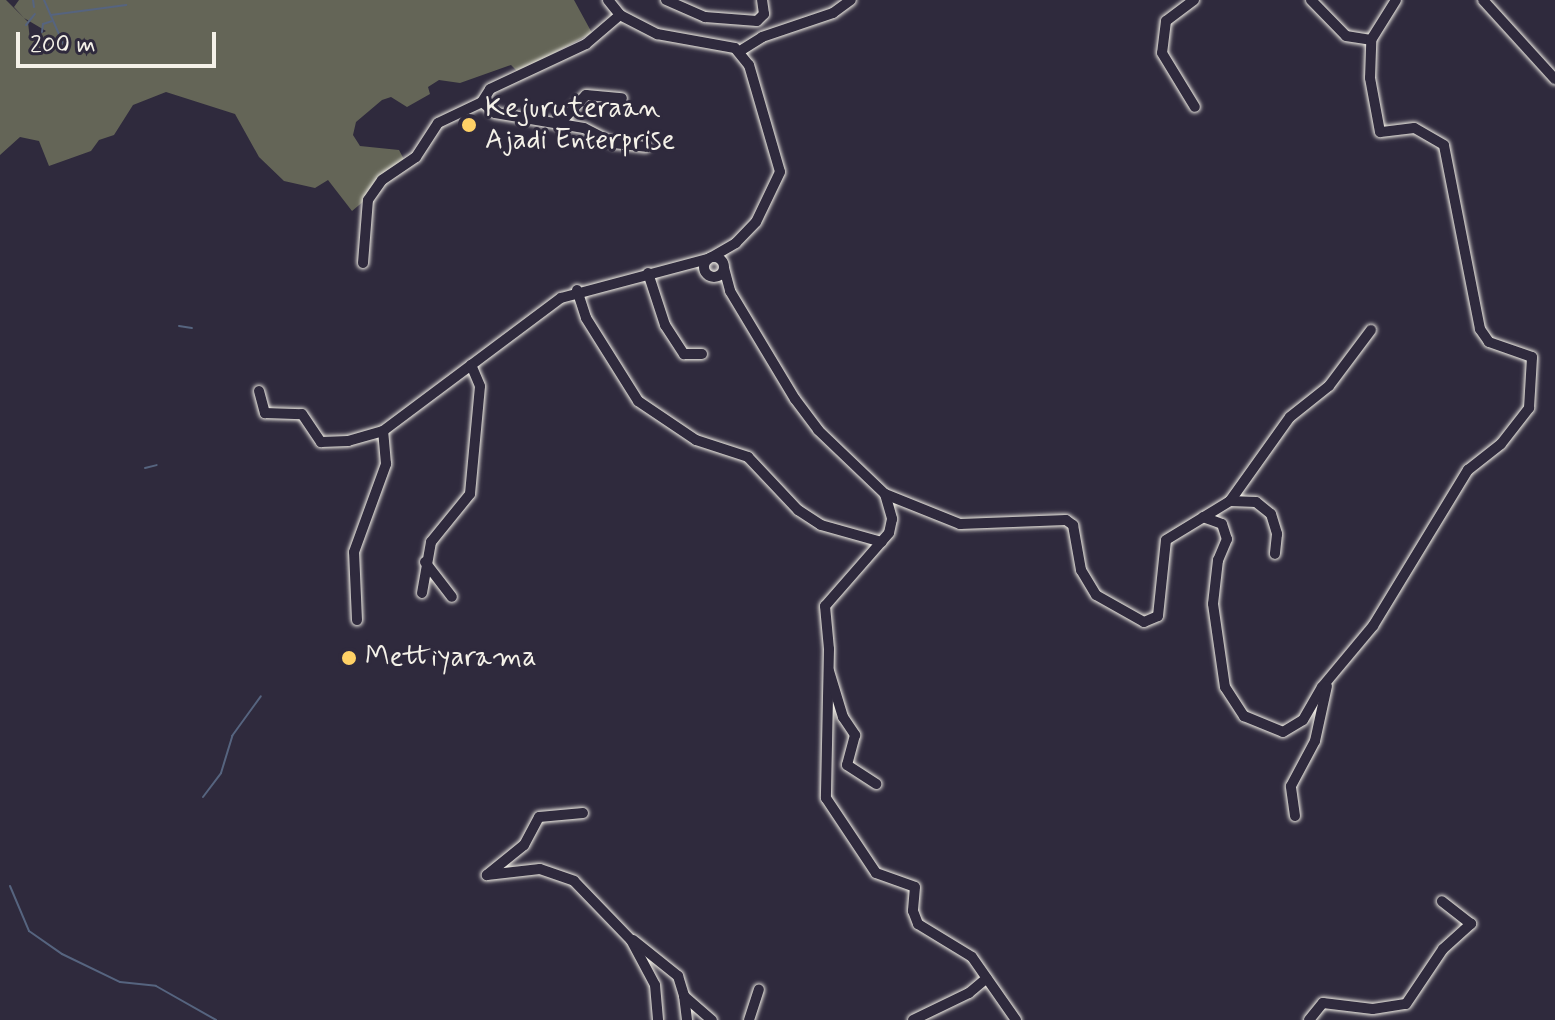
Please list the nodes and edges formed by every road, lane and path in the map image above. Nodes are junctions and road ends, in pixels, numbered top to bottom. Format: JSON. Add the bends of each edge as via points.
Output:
{"nodes":[{"id":1,"x":608,"y":0,"type":"edge"},
{"id":2,"x":666,"y":0,"type":"edge"},
{"id":3,"x":762,"y":0,"type":"edge"},
{"id":4,"x":851,"y":0,"type":"edge"},
{"id":5,"x":1194,"y":0,"type":"edge"},
{"id":6,"x":1311,"y":0,"type":"edge"},
{"id":7,"x":1396,"y":0,"type":"edge"},
{"id":8,"x":1483,"y":0,"type":"edge"},
{"id":9,"x":620,"y":15,"type":"junction"},
{"id":10,"x":1371,"y":40,"type":"junction"},
{"id":11,"x":740,"y":51,"type":"junction"},
{"id":12,"x":1555,"y":79,"type":"edge"},
{"id":13,"x":622,"y":98,"type":"dead end"},
{"id":14,"x":482,"y":102,"type":"junction"},
{"id":15,"x":1195,"y":107,"type":"dead end"},
{"id":16,"x":558,"y":125,"type":"junction"},
{"id":17,"x":646,"y":147,"type":"dead end"},
{"id":18,"x":736,"y":243,"type":"junction"},
{"id":19,"x":710,"y":258,"type":"junction"},
{"id":20,"x":363,"y":263,"type":"dead end"},
{"id":21,"x":676,"y":266,"type":"junction"},
{"id":22,"x":724,"y":266,"type":"junction"},
{"id":23,"x":648,"y":273,"type":"junction"},
{"id":24,"x":708,"y":274,"type":"junction"},
{"id":25,"x":577,"y":290,"type":"junction"},
{"id":26,"x":730,"y":291,"type":"junction"},
{"id":27,"x":1371,"y":330,"type":"dead end"},
{"id":28,"x":702,"y":354,"type":"dead end"},
{"id":29,"x":471,"y":365,"type":"junction"},
{"id":30,"x":259,"y":391,"type":"dead end"},
{"id":31,"x":383,"y":431,"type":"junction"},
{"id":32,"x":885,"y":494,"type":"junction"},
{"id":33,"x":1230,"y":501,"type":"junction"},
{"id":34,"x":1203,"y":517,"type":"junction"},
{"id":35,"x":882,"y":542,"type":"junction"},
{"id":36,"x":1275,"y":554,"type":"dead end"},
{"id":37,"x":425,"y":562,"type":"junction"},
{"id":38,"x":422,"y":593,"type":"dead end"},
{"id":39,"x":452,"y":597,"type":"dead end"},
{"id":40,"x":357,"y":620,"type":"dead end"},
{"id":41,"x":828,"y":670,"type":"junction"},
{"id":42,"x":1328,"y":683,"type":"junction"},
{"id":43,"x":876,"y":784,"type":"dead end"},
{"id":44,"x":583,"y":813,"type":"dead end"},
{"id":45,"x":1295,"y":816,"type":"dead end"},
{"id":46,"x":1442,"y":901,"type":"dead end"},
{"id":47,"x":631,"y":940,"type":"junction"},
{"id":48,"x":987,"y":978,"type":"junction"},
{"id":49,"x":759,"y":990,"type":"dead end"},
{"id":50,"x":684,"y":996,"type":"junction"},
{"id":51,"x":658,"y":1020,"type":"edge"},
{"id":52,"x":687,"y":1020,"type":"edge"},
{"id":53,"x":712,"y":1020,"type":"edge"},
{"id":54,"x":749,"y":1020,"type":"edge"},
{"id":55,"x":913,"y":1020,"type":"edge"},
{"id":56,"x":1016,"y":1020,"type":"edge"},
{"id":57,"x":1309,"y":1020,"type":"edge"}],
"edges":[{"from":1,"to":9,"type":"street"},
{"from":2,"to":3,"type":"street","via":[[705,17],[757,21],[764,14]]},
{"from":4,"to":11,"type":"street","via":[[833,13],[762,37]]},
{"from":5,"to":15,"type":"street","via":[[1166,21],[1162,53]]},
{"from":6,"to":10,"type":"street","via":[[1346,36]]},
{"from":7,"to":10,"type":"street"},
{"from":8,"to":12,"type":"street"},
{"from":9,"to":11,"type":"street","via":[[675,40]]},
{"from":9,"to":14,"type":"street","via":[[586,44],[490,89]]},
{"from":10,"to":42,"type":"street","via":[[1370,78],[1380,132],[1414,128],[1444,145],[1480,329],[1489,342],[1528,354],[1535,369],[1526,417],[1468,470],[1373,626]]},
{"from":11,"to":18,"type":"street","via":[[756,82],[780,167],[763,213]]},
{"from":13,"to":16,"type":"street","via":[[586,95]]},
{"from":14,"to":16,"type":"street","via":[[495,113]]},
{"from":14,"to":20,"type":"street","via":[[448,115],[427,133],[416,157],[382,180],[368,200]]},
{"from":16,"to":17,"type":"street","via":[[584,128],[627,147]]},
{"from":18,"to":19,"type":"street"},
{"from":18,"to":22,"type":"street"},
{"from":19,"to":21,"type":"street"},
{"from":19,"to":22,"type":"street"},
{"from":19,"to":24,"type":"street"},
{"from":21,"to":23,"type":"street"},
{"from":21,"to":24,"type":"street"},
{"from":22,"to":24,"type":"street"},
{"from":22,"to":26,"type":"street"},
{"from":23,"to":25,"type":"street"},
{"from":23,"to":28,"type":"street","via":[[671,335],[684,354]]},
{"from":24,"to":26,"type":"street"},
{"from":25,"to":29,"type":"street"},
{"from":25,"to":35,"type":"street","via":[[586,318],[638,401],[696,440],[748,457],[798,510],[821,525]]},
{"from":26,"to":32,"type":"street","via":[[818,430]]},
{"from":27,"to":33,"type":"street","via":[[1329,386],[1290,417]]},
{"from":29,"to":31,"type":"street"},
{"from":29,"to":37,"type":"street","via":[[480,386],[470,494],[431,542]]},
{"from":30,"to":31,"type":"street","via":[[265,413],[302,414],[321,442]]},
{"from":31,"to":40,"type":"street","via":[[386,464],[354,552]]},
{"from":32,"to":34,"type":"street","via":[[960,524],[1066,520],[1073,525],[1081,570],[1096,595],[1144,622],[1158,616],[1166,540]]},
{"from":32,"to":35,"type":"street","via":[[892,524]]},
{"from":33,"to":34,"type":"street"},
{"from":33,"to":36,"type":"street","via":[[1256,502],[1271,514]]},
{"from":34,"to":42,"type":"street","via":[[1222,524],[1227,539],[1218,560],[1213,604],[1223,678],[1234,706],[1244,716],[1283,732],[1299,725]]},
{"from":35,"to":41,"type":"street","via":[[825,606]]},
{"from":37,"to":38,"type":"street"},
{"from":37,"to":39,"type":"street"},
{"from":41,"to":43,"type":"street","via":[[843,717],[855,735],[847,765]]},
{"from":41,"to":48,"type":"street","via":[[826,798],[854,832],[876,873],[915,887],[918,924],[972,957]]},
{"from":42,"to":45,"type":"street","via":[[1315,741],[1291,786]]},
{"from":44,"to":47,"type":"street","via":[[539,817],[524,845],[487,875],[523,868],[559,872]]},
{"from":46,"to":57,"type":"street","via":[[1471,924],[1443,949],[1406,1004],[1373,1009],[1323,1003]]},
{"from":47,"to":50,"type":"street","via":[[678,976]]},
{"from":47,"to":51,"type":"street","via":[[655,985]]},
{"from":48,"to":55,"type":"street","via":[[969,993]]},
{"from":48,"to":56,"type":"street"},
{"from":49,"to":54,"type":"street"},
{"from":50,"to":52,"type":"street"},
{"from":50,"to":53,"type":"street"}]}
